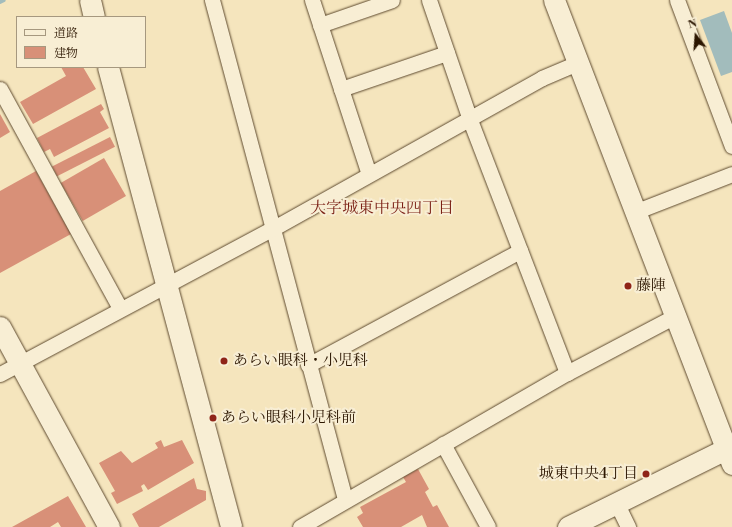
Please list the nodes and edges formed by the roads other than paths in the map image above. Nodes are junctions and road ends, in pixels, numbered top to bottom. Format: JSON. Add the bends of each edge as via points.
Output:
{"nodes":[{"id":1,"x":90,"y":0,"type":"edge"},
{"id":2,"x":212,"y":0,"type":"edge"},
{"id":3,"x":312,"y":0,"type":"edge"},
{"id":4,"x":392,"y":0,"type":"edge"},
{"id":5,"x":429,"y":0,"type":"edge"},
{"id":6,"x":554,"y":0,"type":"edge"},
{"id":7,"x":677,"y":0,"type":"edge"},
{"id":8,"x":94,"y":16,"type":"edge"},
{"id":9,"x":320,"y":25,"type":"junction"},
{"id":10,"x":447,"y":53,"type":"junction"},
{"id":11,"x":577,"y":63,"type":"junction"},
{"id":12,"x":108,"y":68,"type":"edge"},
{"id":13,"x":0,"y":89,"type":"edge"},
{"id":14,"x":341,"y":89,"type":"junction"},
{"id":15,"x":470,"y":120,"type":"junction"},
{"id":16,"x":732,"y":146,"type":"edge"},
{"id":17,"x":369,"y":174,"type":"junction"},
{"id":18,"x":732,"y":174,"type":"edge"},
{"id":19,"x":637,"y":211,"type":"junction"},
{"id":20,"x":272,"y":229,"type":"junction"},
{"id":21,"x":520,"y":251,"type":"junction"},
{"id":22,"x":166,"y":285,"type":"junction"},
{"id":23,"x":120,"y":308,"type":"junction"},
{"id":24,"x":675,"y":316,"type":"junction"},
{"id":25,"x":0,"y":327,"type":"edge"},
{"id":26,"x":21,"y":364,"type":"junction"},
{"id":27,"x":308,"y":365,"type":"junction"},
{"id":28,"x":567,"y":373,"type":"junction"},
{"id":29,"x":0,"y":374,"type":"edge"},
{"id":30,"x":443,"y":444,"type":"junction"},
{"id":31,"x":730,"y":453,"type":"edge"},
{"id":32,"x":345,"y":499,"type":"junction"},
{"id":33,"x":616,"y":502,"type":"junction"},
{"id":34,"x":109,"y":527,"type":"edge"},
{"id":35,"x":231,"y":527,"type":"edge"},
{"id":36,"x":300,"y":527,"type":"edge"},
{"id":37,"x":488,"y":527,"type":"edge"},
{"id":38,"x":568,"y":527,"type":"edge"},
{"id":39,"x":628,"y":527,"type":"edge"}],
"edges":[{"from":1,"to":8,"type":"street"},
{"from":2,"to":20,"type":"street"},
{"from":3,"to":9,"type":"street"},
{"from":4,"to":9,"type":"street"},
{"from":5,"to":10,"type":"street"},
{"from":6,"to":11,"type":"street"},
{"from":7,"to":16,"type":"street"},
{"from":9,"to":14,"type":"street"},
{"from":10,"to":14,"type":"street"},
{"from":10,"to":15,"type":"street"},
{"from":11,"to":15,"type":"street","via":[[542,78]]},
{"from":11,"to":19,"type":"street"},
{"from":12,"to":22,"type":"street"},
{"from":13,"to":23,"type":"street"},
{"from":14,"to":17,"type":"street"},
{"from":15,"to":17,"type":"street"},
{"from":15,"to":21,"type":"street"},
{"from":17,"to":20,"type":"street"},
{"from":18,"to":19,"type":"street"},
{"from":19,"to":24,"type":"street"},
{"from":20,"to":22,"type":"street"},
{"from":20,"to":27,"type":"street"},
{"from":21,"to":27,"type":"street"},
{"from":21,"to":28,"type":"street"},
{"from":22,"to":23,"type":"street"},
{"from":22,"to":35,"type":"street"},
{"from":23,"to":26,"type":"street"},
{"from":24,"to":28,"type":"street"},
{"from":24,"to":31,"type":"street"},
{"from":25,"to":26,"type":"street"},
{"from":26,"to":29,"type":"street"},
{"from":26,"to":34,"type":"street"},
{"from":27,"to":32,"type":"street"},
{"from":28,"to":30,"type":"street"},
{"from":30,"to":32,"type":"street"},
{"from":30,"to":37,"type":"street"},
{"from":31,"to":33,"type":"street"},
{"from":32,"to":36,"type":"street"},
{"from":33,"to":38,"type":"street"},
{"from":33,"to":39,"type":"street"}]}
